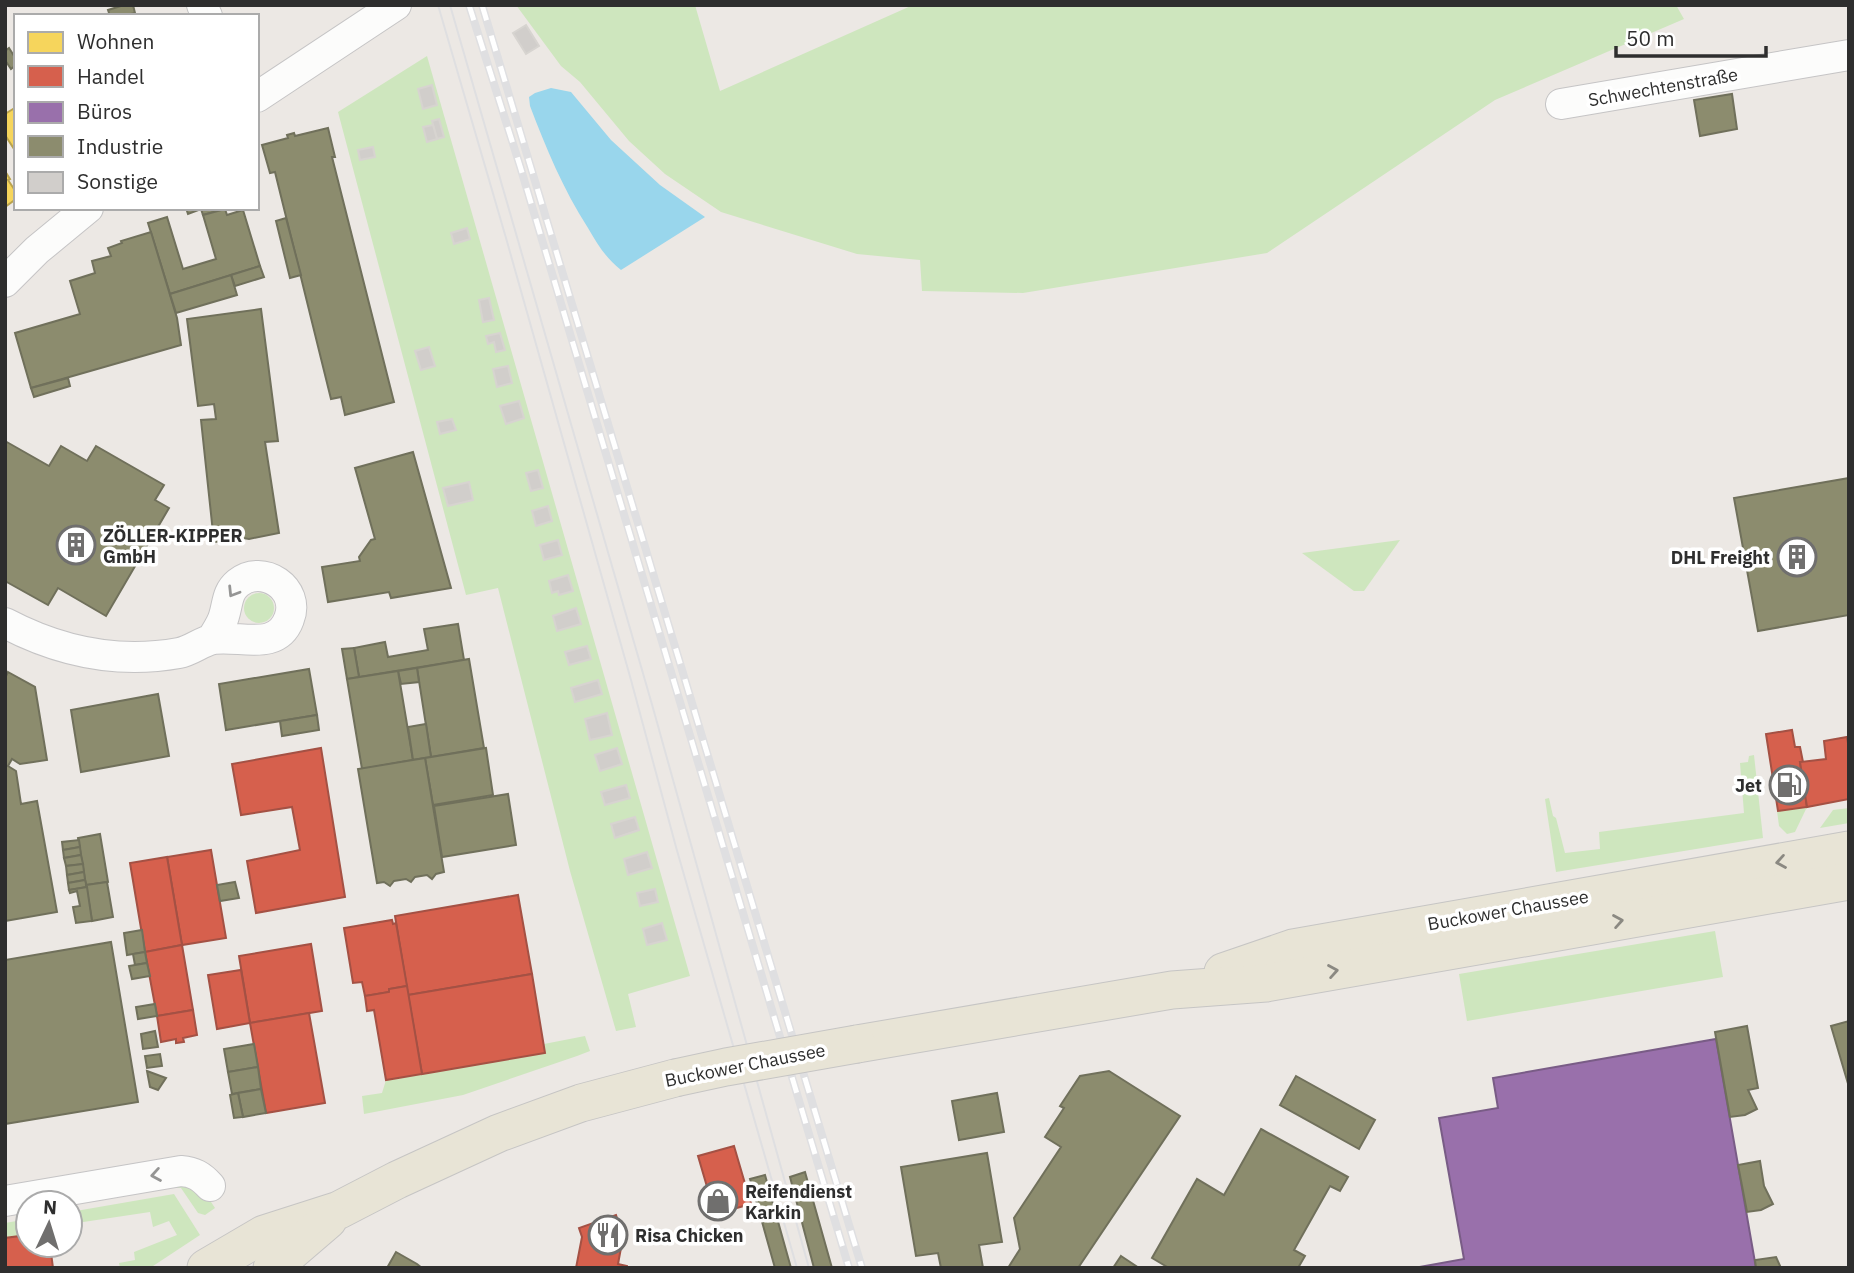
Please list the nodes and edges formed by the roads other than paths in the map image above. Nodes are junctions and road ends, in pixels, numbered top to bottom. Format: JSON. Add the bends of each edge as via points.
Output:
{"nodes":[{"id":1,"x":397,"y":5,"type":"edge"},
{"id":2,"x":1849,"y":55,"type":"edge"},
{"id":3,"x":259,"y":96,"type":"edge"},
{"id":4,"x":1561,"y":104,"type":"dead end"},
{"id":5,"x":86,"y":210,"type":"edge"},
{"id":6,"x":5,"y":282,"type":"edge"},
{"id":7,"x":5,"y":622,"type":"edge"},
{"id":8,"x":212,"y":639,"type":"dead end"},
{"id":9,"x":1849,"y":850,"type":"edge"},
{"id":10,"x":1849,"y":881,"type":"edge"},
{"id":11,"x":1172,"y":990,"type":"junction"},
{"id":12,"x":210,"y":1186,"type":"dead end"},
{"id":13,"x":5,"y":1201,"type":"edge"},
{"id":14,"x":339,"y":1210,"type":"junction"},
{"id":15,"x":249,"y":1257,"type":"edge"},
{"id":16,"x":206,"y":1268,"type":"edge"},
{"id":17,"x":272,"y":1268,"type":"edge"}],
"edges":[{"from":1,"to":3,"type":"street"},
{"from":2,"to":4,"type":"street","name":"Schwechtenstraße"},
{"from":5,"to":6,"type":"street"},
{"from":7,"to":8,"type":"street","via":[[68,649],[125,657],[183,652]]},
{"from":9,"to":11,"type":"main road","name":"Buckower Chaussee","one_way":true,"via":[[1293,948]]},
{"from":11,"to":10,"type":"main road","name":"Buckower Chaussee","one_way":true,"via":[[1266,983]]},
{"from":11,"to":14,"type":"main road","name":"Buckower Chaussee","bridge":true,"via":[[675,1078],[581,1103],[499,1133]]},
{"from":12,"to":13,"type":"street","one_way":true,"via":[[204,1178],[181,1171]]},
{"from":14,"to":15,"type":"main road","name":"Buckower Chaussee","via":[[264,1234]]},
{"from":14,"to":17,"type":"main road","name":"Buckower Chaussee"},
{"from":15,"to":16,"type":"main road","name":"Buckower Chaussee"}]}
